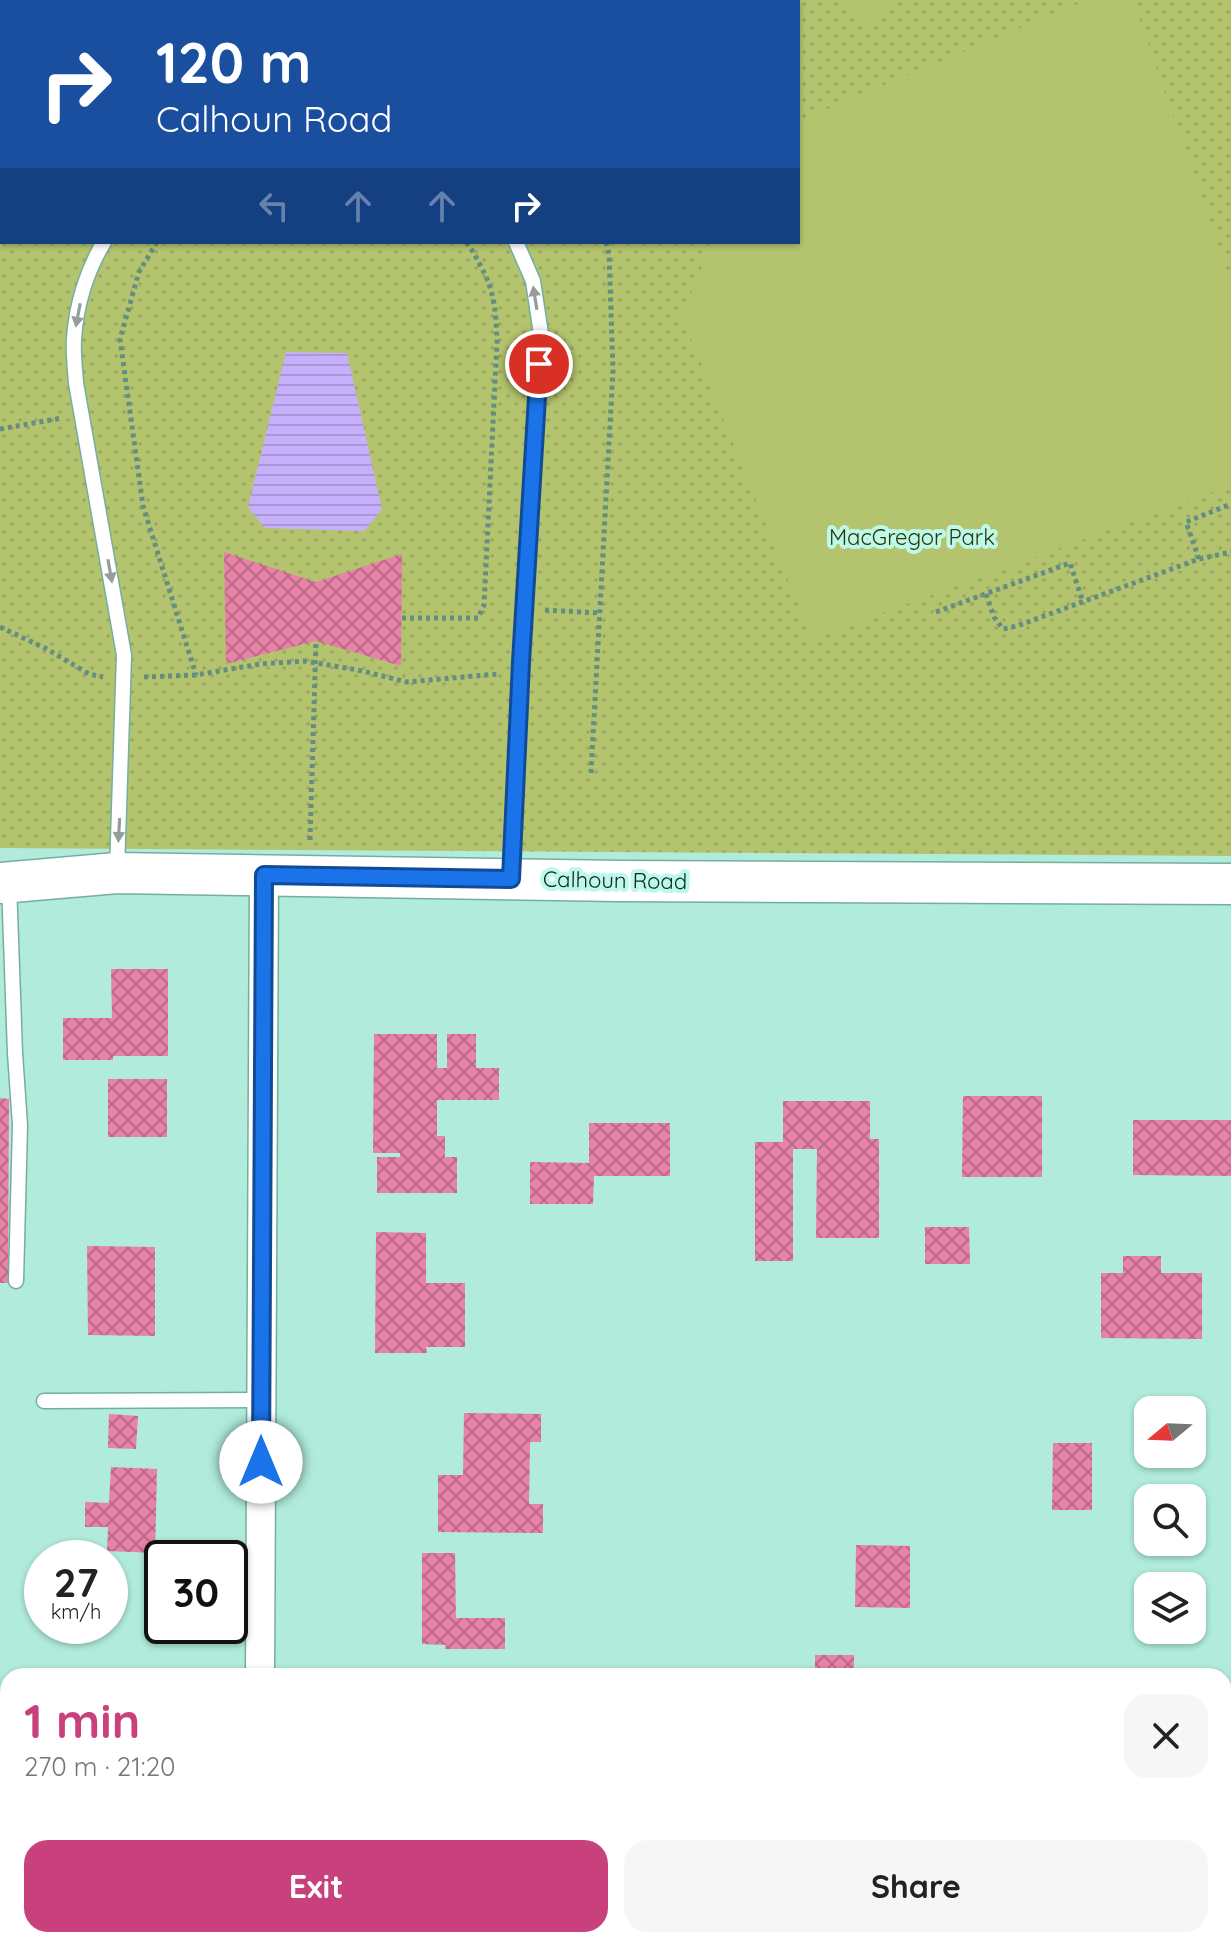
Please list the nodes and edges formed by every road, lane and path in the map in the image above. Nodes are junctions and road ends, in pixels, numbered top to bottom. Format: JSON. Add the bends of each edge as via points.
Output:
{"nodes":[{"id":1,"x":103,"y":244,"type":"edge"},
{"id":2,"x":156,"y":244,"type":"edge"},
{"id":3,"x":468,"y":244,"type":"edge"},
{"id":4,"x":517,"y":244,"type":"edge"},
{"id":5,"x":606,"y":244,"type":"edge"},
{"id":6,"x":82,"y":414,"type":"junction"},
{"id":7,"x":0,"y":429,"type":"edge"},
{"id":8,"x":1231,"y":504,"type":"edge"},
{"id":9,"x":1231,"y":552,"type":"edge"},
{"id":10,"x":1199,"y":559,"type":"junction"},
{"id":11,"x":986,"y":594,"type":"junction"},
{"id":12,"x":1083,"y":602,"type":"junction"},
{"id":13,"x":539,"y":610,"type":"dead end"},
{"id":14,"x":936,"y":612,"type":"dead end"},
{"id":15,"x":600,"y":613,"type":"junction"},
{"id":16,"x":402,"y":618,"type":"dead end"},
{"id":17,"x":0,"y":627,"type":"edge"},
{"id":18,"x":316,"y":641,"type":"dead end"},
{"id":19,"x":316,"y":663,"type":"junction"},
{"id":20,"x":196,"y":675,"type":"junction"},
{"id":21,"x":521,"y":675,"type":"junction"},
{"id":22,"x":123,"y":681,"type":"junction"},
{"id":23,"x":591,"y":773,"type":"dead end"},
{"id":24,"x":117,"y":873,"type":"junction"},
{"id":25,"x":264,"y":875,"type":"junction"},
{"id":26,"x":309,"y":876,"type":"junction"},
{"id":27,"x":511,"y":879,"type":"junction"},
{"id":28,"x":5,"y":883,"type":"edge"},
{"id":29,"x":1231,"y":884,"type":"edge"},
{"id":30,"x":16,"y":1281,"type":"dead end"},
{"id":31,"x":262,"y":1400,"type":"junction"},
{"id":32,"x":44,"y":1401,"type":"dead end"},
{"id":33,"x":260,"y":1668,"type":"edge"}],
"edges":[{"from":1,"to":6,"type":"lane","one_way":true,"via":[[77,310],[73,341]]},
{"from":2,"to":20,"type":"path","via":[[139,272],[120,339],[143,506]]},
{"from":3,"to":16,"type":"path","via":[[491,285],[496,309],[484,605],[478,618]]},
{"from":21,"to":4,"type":"lane","one_way":true,"via":[[541,334],[533,281]]},
{"from":5,"to":15,"type":"path","via":[[613,370]]},
{"from":6,"to":7,"type":"path"},
{"from":6,"to":22,"type":"lane","one_way":true,"via":[[124,655]]},
{"from":8,"to":10,"type":"path","via":[[1186,522]]},
{"from":9,"to":10,"type":"path"},
{"from":10,"to":12,"type":"path"},
{"from":11,"to":12,"type":"path","via":[[1003,629]]},
{"from":11,"to":12,"type":"path","via":[[1070,563]]},
{"from":11,"to":14,"type":"path"},
{"from":13,"to":15,"type":"path"},
{"from":15,"to":23,"type":"path"},
{"from":17,"to":22,"type":"path","via":[[89,674]]},
{"from":18,"to":19,"type":"path"},
{"from":19,"to":20,"type":"path","via":[[260,664]]},
{"from":19,"to":21,"type":"path","via":[[407,682]]},
{"from":19,"to":26,"type":"path"},
{"from":20,"to":22,"type":"path"},
{"from":21,"to":27,"type":"lane"},
{"from":22,"to":24,"type":"lane","one_way":true},
{"from":24,"to":25,"type":"street","name":"Calhoun Road"},
{"from":24,"to":28,"type":"street","name":"Calhoun Road"},
{"from":25,"to":26,"type":"street","name":"Calhoun Road"},
{"from":25,"to":31,"type":"street"},
{"from":26,"to":27,"type":"street","name":"Calhoun Road"},
{"from":27,"to":29,"type":"street","name":"Calhoun Road"},
{"from":28,"to":30,"type":"lane","via":[[20,1125]]},
{"from":31,"to":32,"type":"lane"},
{"from":31,"to":33,"type":"street"}]}
